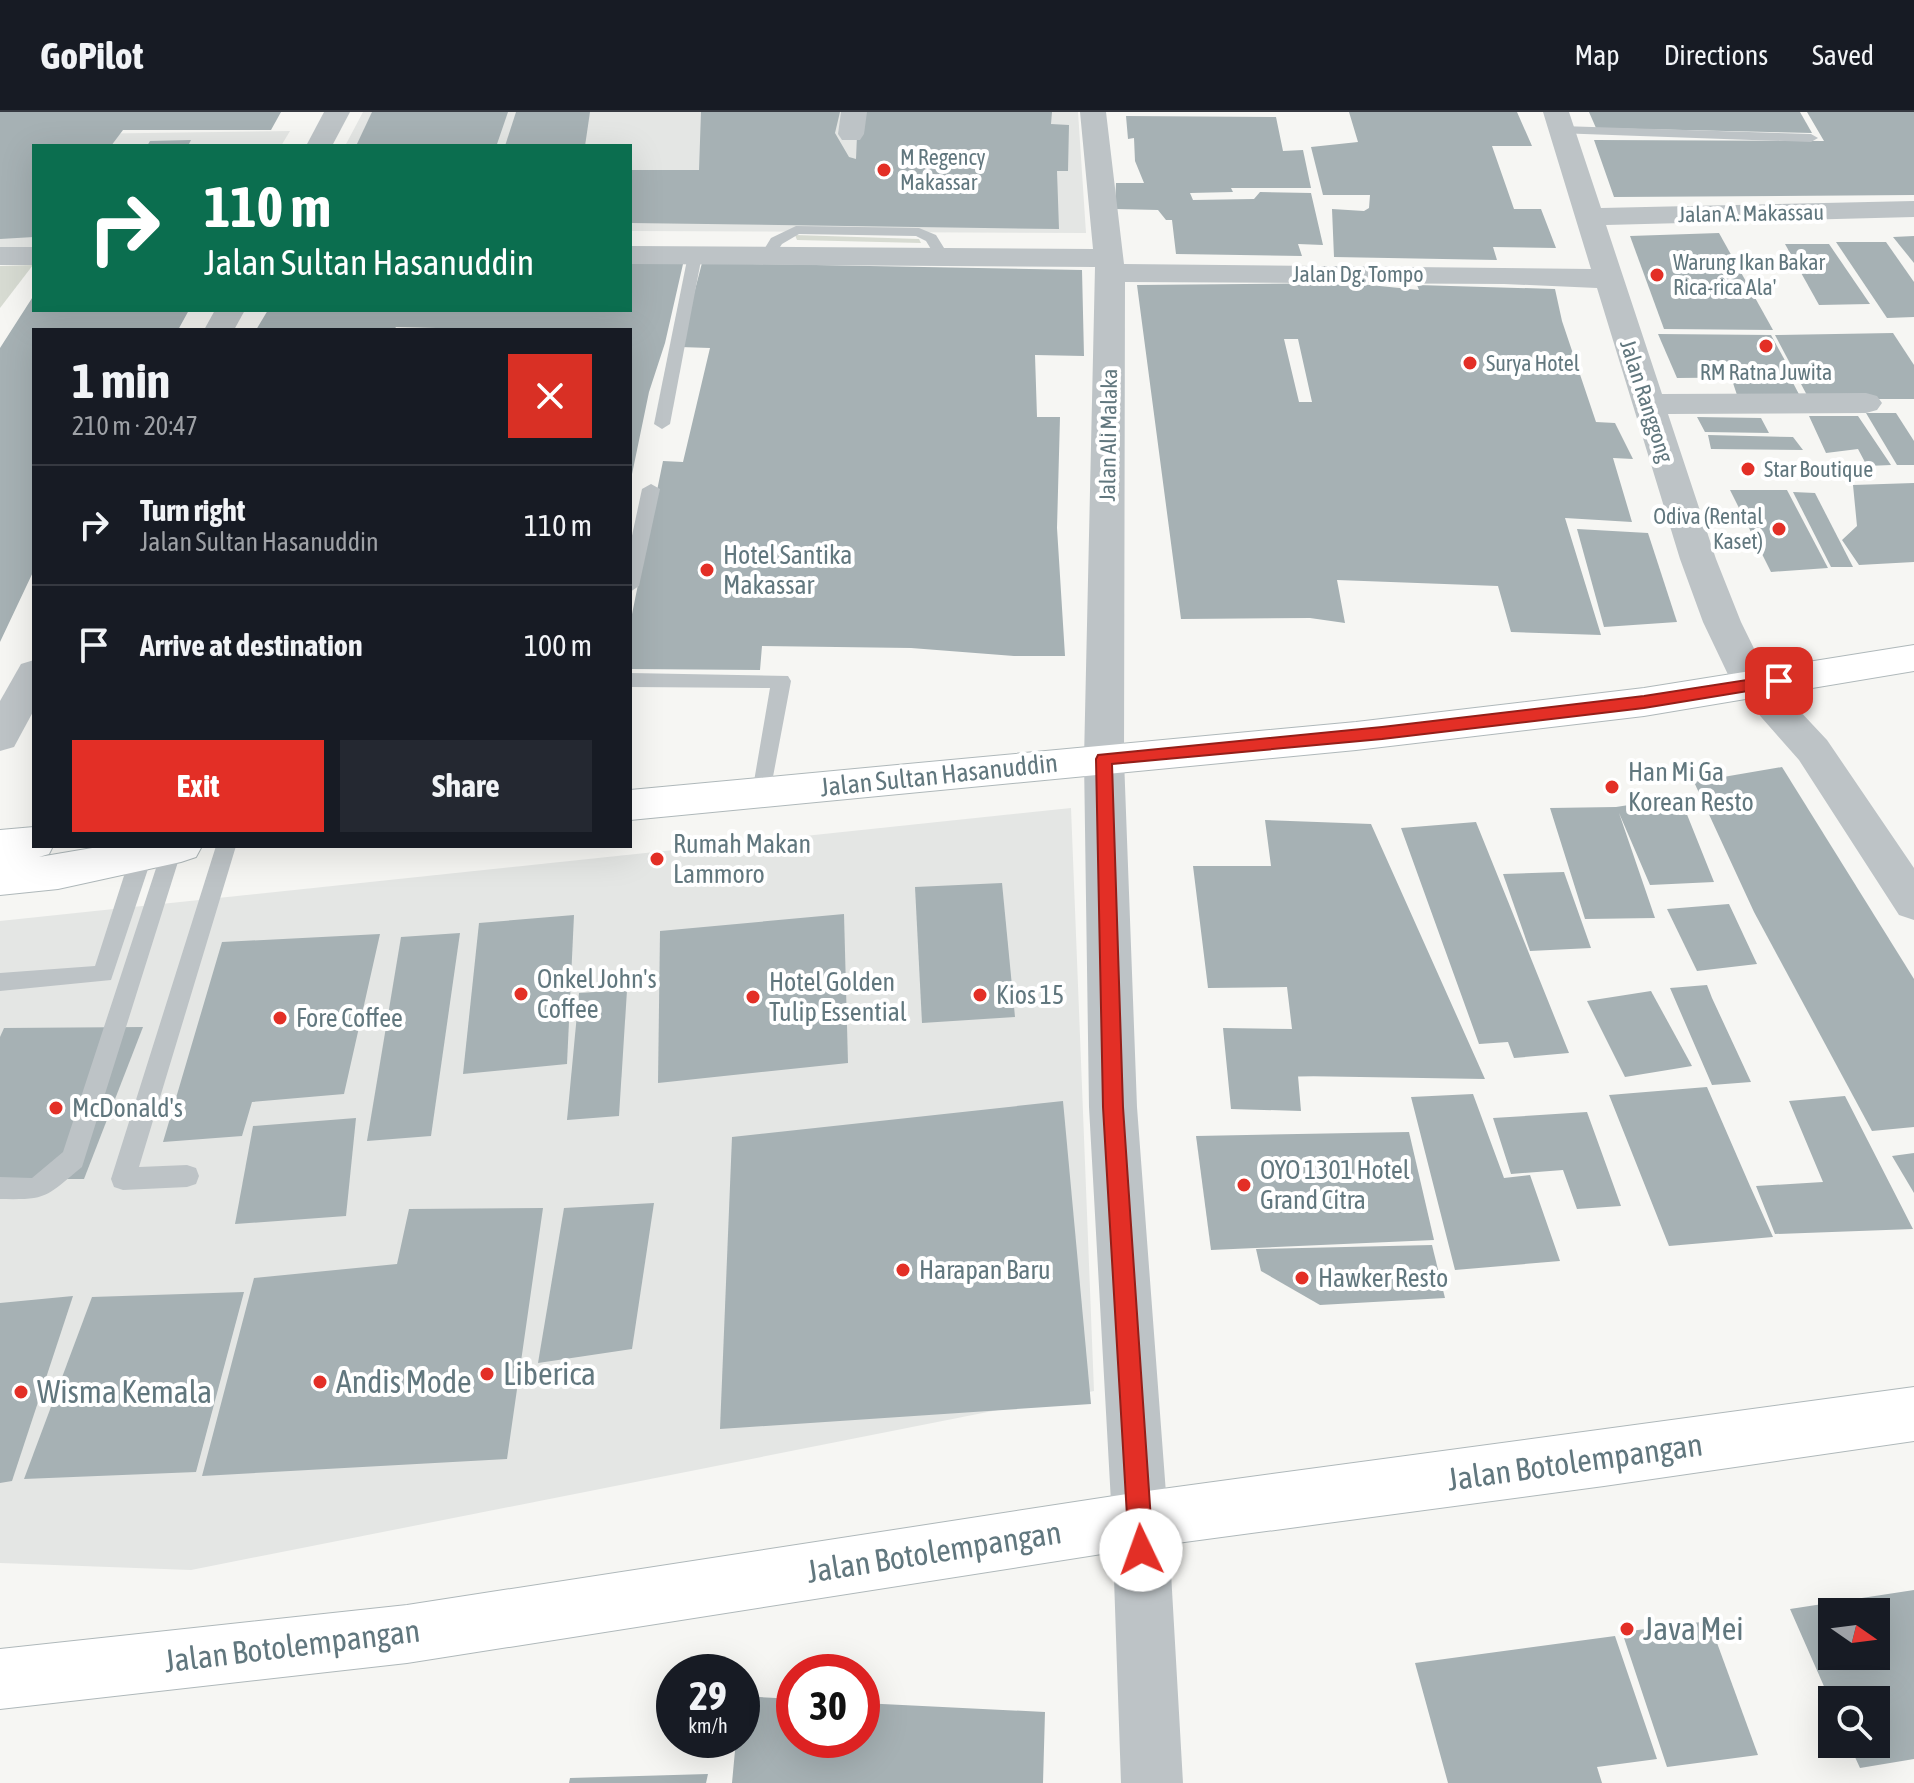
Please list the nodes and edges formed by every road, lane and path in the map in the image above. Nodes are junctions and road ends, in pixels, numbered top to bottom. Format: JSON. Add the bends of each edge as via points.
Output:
{"nodes":[{"id":1,"x":337,"y":112,"type":"edge"},
{"id":2,"x":1093,"y":112,"type":"edge"},
{"id":3,"x":1558,"y":121,"type":"edge"},
{"id":4,"x":1811,"y":138,"type":"dead end"},
{"id":5,"x":320,"y":144,"type":"edge"},
{"id":6,"x":1914,"y":209,"type":"edge"},
{"id":7,"x":1588,"y":217,"type":"junction"},
{"id":8,"x":632,"y":255,"type":"edge"},
{"id":9,"x":695,"y":255,"type":"junction"},
{"id":10,"x":0,"y":256,"type":"edge"},
{"id":11,"x":32,"y":256,"type":"edge"},
{"id":12,"x":1108,"y":265,"type":"junction"},
{"id":13,"x":1607,"y":279,"type":"junction"},
{"id":14,"x":1866,"y":403,"type":"dead end"},
{"id":15,"x":1648,"y":404,"type":"junction"},
{"id":16,"x":662,"y":424,"type":"dead end"},
{"id":17,"x":651,"y":489,"type":"dead end"},
{"id":18,"x":632,"y":577,"type":"edge"},
{"id":19,"x":1914,"y":658,"type":"edge"},
{"id":20,"x":32,"y":677,"type":"edge"},
{"id":21,"x":632,"y":680,"type":"edge"},
{"id":22,"x":1752,"y":685,"type":"junction"},
{"id":23,"x":0,"y":737,"type":"edge"},
{"id":24,"x":1104,"y":759,"type":"junction"},
{"id":25,"x":762,"y":793,"type":"junction"},
{"id":26,"x":632,"y":805,"type":"edge"},
{"id":27,"x":32,"y":843,"type":"edge"},
{"id":28,"x":0,"y":846,"type":"edge"},
{"id":29,"x":225,"y":848,"type":"edge"},
{"id":30,"x":165,"y":849,"type":"edge"},
{"id":31,"x":0,"y":878,"type":"edge"},
{"id":32,"x":1914,"y":903,"type":"edge"},
{"id":33,"x":0,"y":982,"type":"edge"},
{"id":34,"x":187,"y":1176,"type":"dead end"},
{"id":35,"x":0,"y":1188,"type":"edge"},
{"id":36,"x":1914,"y":1414,"type":"edge"},
{"id":37,"x":1140,"y":1520,"type":"junction"},
{"id":38,"x":0,"y":1679,"type":"edge"},
{"id":39,"x":1152,"y":1783,"type":"edge"}],
"edges":[{"from":1,"to":5,"type":"street"},
{"from":2,"to":12,"type":"street","name":"Jalan Ali Malaka"},
{"from":3,"to":4,"type":"lane"},
{"from":3,"to":7,"type":"street","name":"Jalan Ranggong"},
{"from":6,"to":7,"type":"street","name":"Jalan A. Makassau"},
{"from":7,"to":13,"type":"street","name":"Jalan Ranggong"},
{"from":8,"to":9,"type":"street","name":"Jalan Dg. Tompo"},
{"from":9,"to":12,"type":"street","name":"Jalan Dg. Tompo","via":[[942,256]]},
{"from":9,"to":16,"type":"lane"},
{"from":10,"to":11,"type":"street"},
{"from":12,"to":13,"type":"street","name":"Jalan Dg. Tompo"},
{"from":12,"to":24,"type":"street","name":"Jalan Ali Malaka"},
{"from":13,"to":15,"type":"street","name":"Jalan Ranggong"},
{"from":14,"to":15,"type":"street"},
{"from":15,"to":22,"type":"street","name":"Jalan Ranggong","via":[[1698,559]]},
{"from":17,"to":18,"type":"lane"},
{"from":19,"to":22,"type":"main road","name":"Jalan Sultan Hasanuddin"},
{"from":20,"to":23,"type":"street"},
{"from":21,"to":25,"type":"lane","via":[[781,681]]},
{"from":22,"to":24,"type":"main road","name":"Jalan Sultan Hasanuddin","via":[[1356,736]]},
{"from":22,"to":32,"type":"street","name":"Jalan Ranggong","via":[[1813,750]]},
{"from":24,"to":25,"type":"main road","name":"Jalan Sultan Hasanuddin"},
{"from":24,"to":37,"type":"street","name":"Jalan Ali Malaka","via":[[1113,1107]]},
{"from":25,"to":26,"type":"main road","name":"Jalan Sultan Hasanuddin"},
{"from":27,"to":28,"type":"main road"},
{"from":29,"to":34,"type":"lane","via":[[123,1179]]},
{"from":30,"to":31,"type":"main road","via":[[58,872]]},
{"from":30,"to":33,"type":"lane","via":[[103,974]]},
{"from":30,"to":35,"type":"lane","via":[[73,1159],[36,1189]]},
{"from":36,"to":37,"type":"main road","name":"Jalan Botolempangan"},
{"from":37,"to":38,"type":"main road","name":"Jalan Botolempangan","via":[[407,1634]]},
{"from":37,"to":39,"type":"street","name":"Jalan Ali Malaka"}]}
